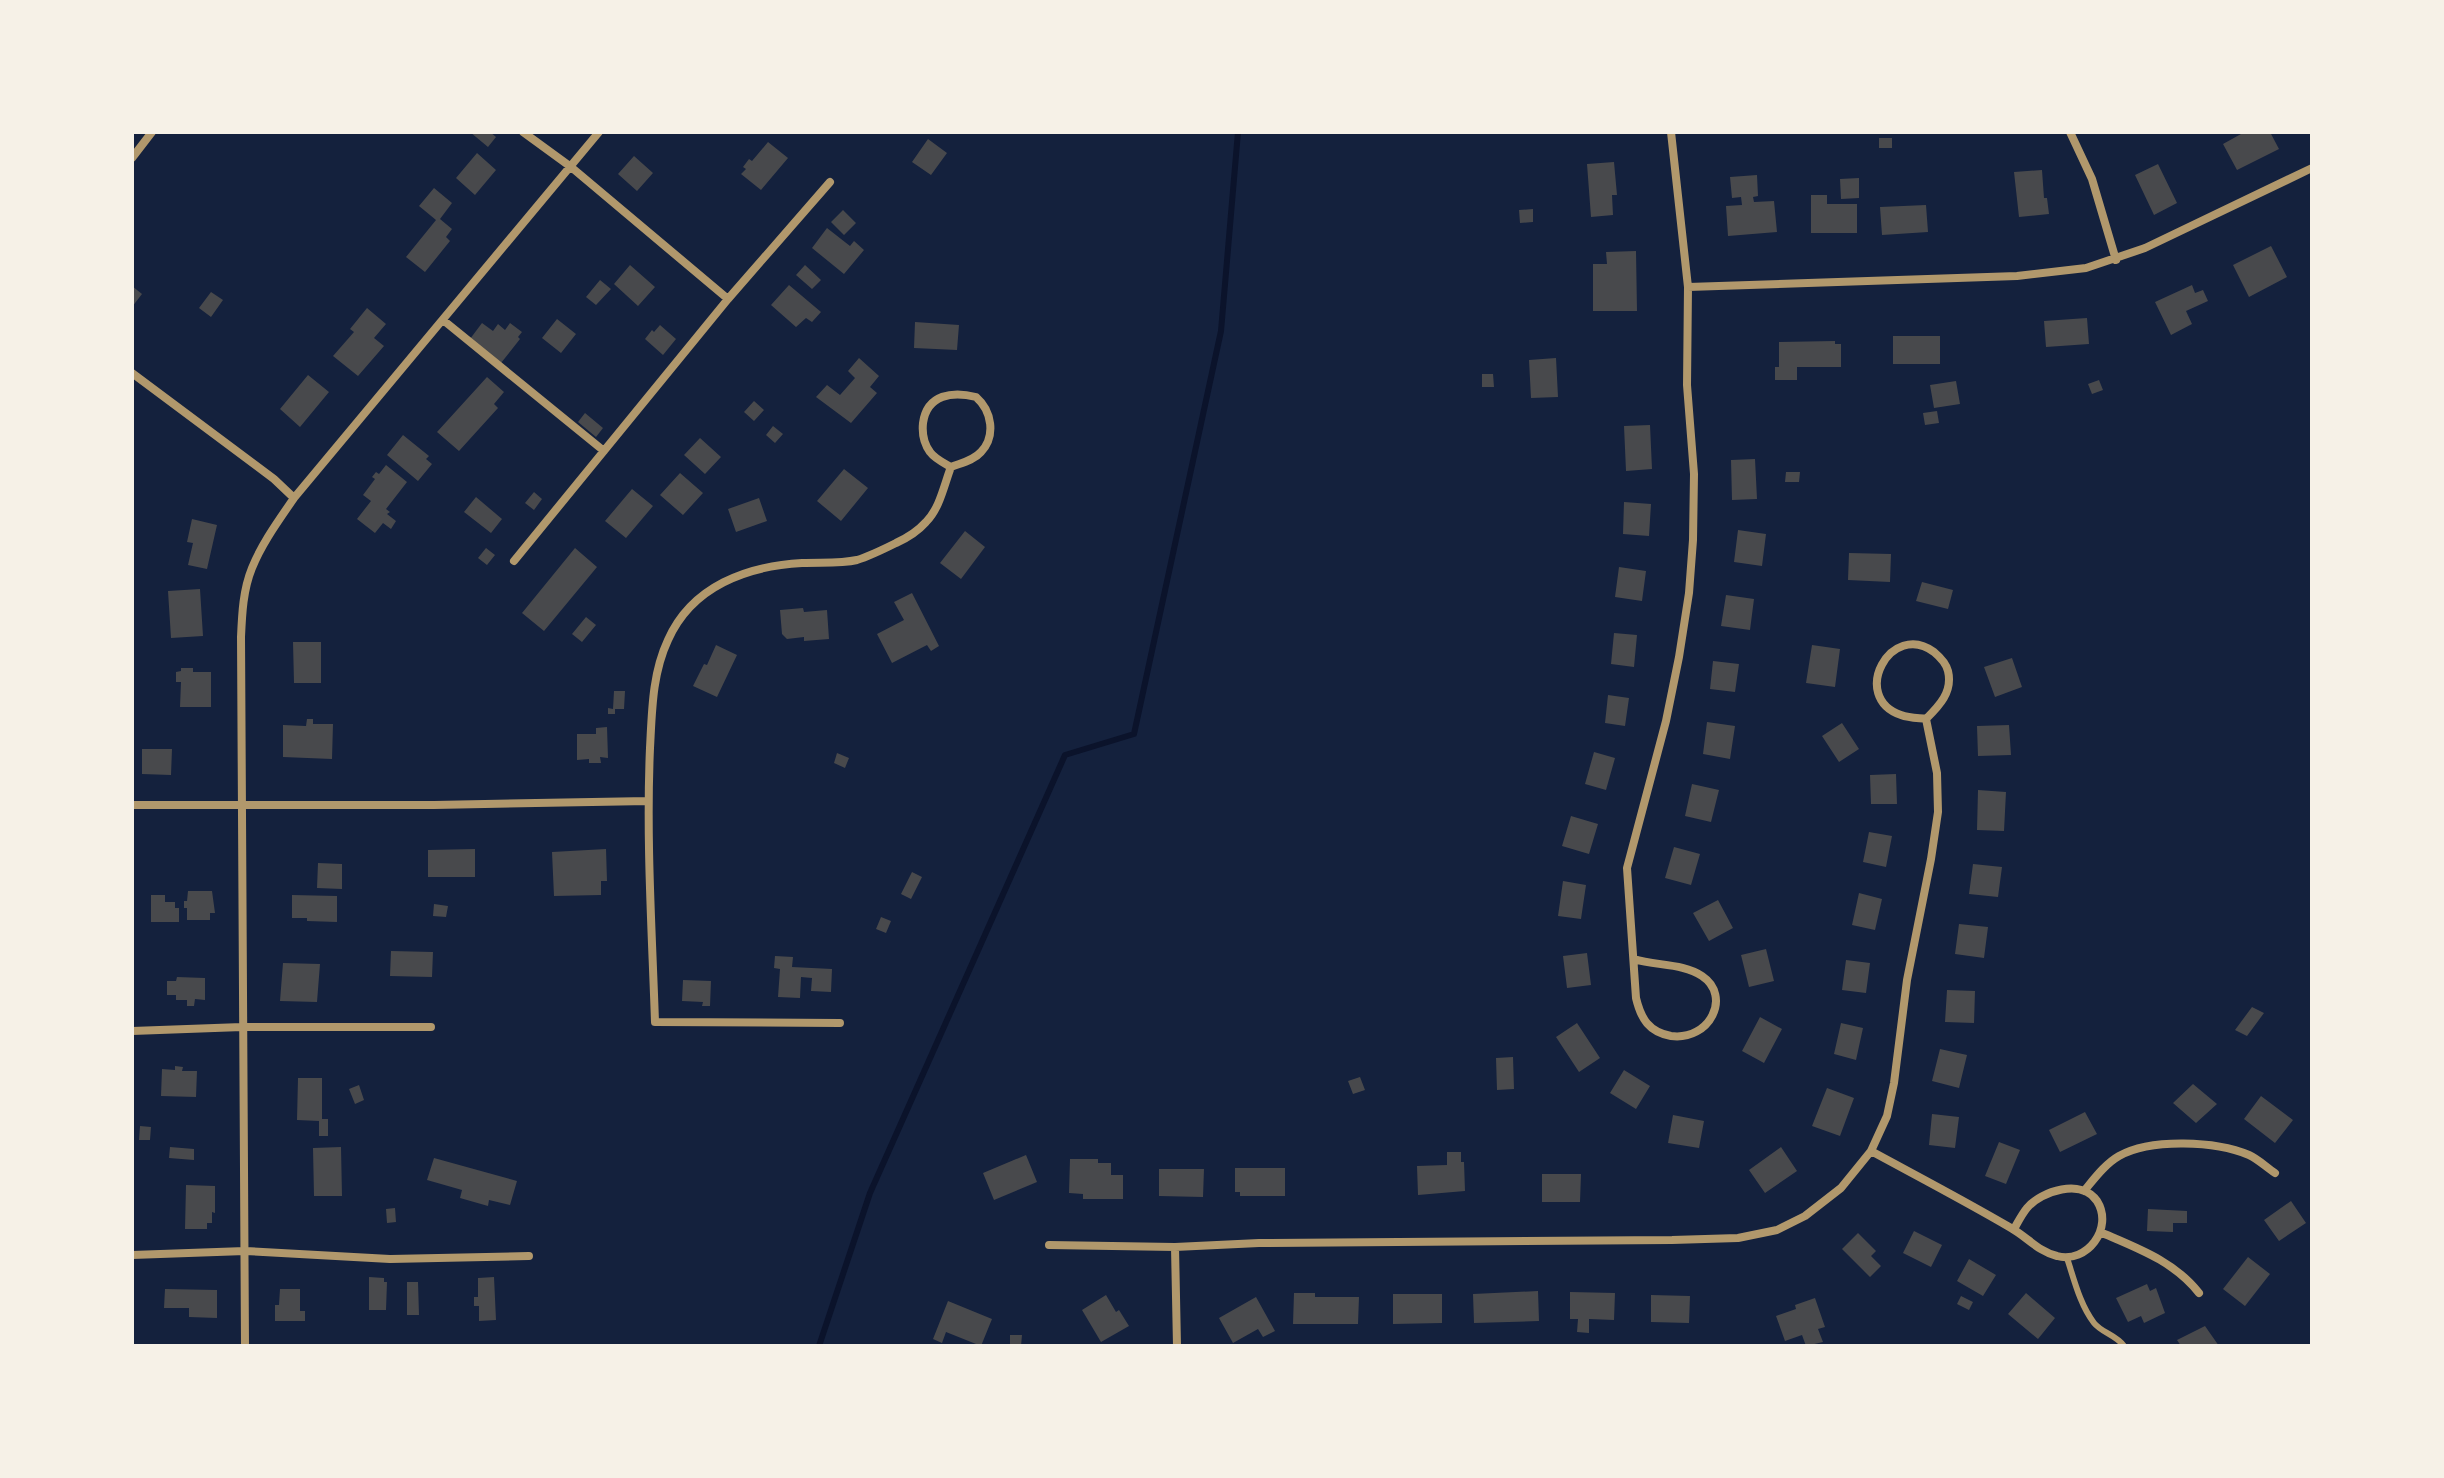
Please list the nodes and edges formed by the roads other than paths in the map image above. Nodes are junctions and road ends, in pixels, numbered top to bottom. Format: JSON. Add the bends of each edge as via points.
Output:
{"nodes":[{"id":1,"x":152,"y":132,"type":"edge"},
{"id":2,"x":523,"y":132,"type":"edge"},
{"id":3,"x":599,"y":132,"type":"edge"},
{"id":4,"x":1671,"y":132,"type":"edge"},
{"id":5,"x":2070,"y":132,"type":"edge"},
{"id":6,"x":132,"y":158,"type":"edge"},
{"id":7,"x":571,"y":167,"type":"junction"},
{"id":8,"x":2312,"y":168,"type":"edge"},
{"id":9,"x":830,"y":182,"type":"dead end"},
{"id":10,"x":2116,"y":260,"type":"junction"},
{"id":11,"x":1688,"y":287,"type":"junction"},
{"id":12,"x":728,"y":299,"type":"junction"},
{"id":13,"x":443,"y":320,"type":"junction"},
{"id":14,"x":132,"y":373,"type":"edge"},
{"id":15,"x":604,"y":451,"type":"junction"},
{"id":16,"x":951,"y":467,"type":"junction"},
{"id":17,"x":294,"y":498,"type":"junction"},
{"id":18,"x":514,"y":561,"type":"dead end"},
{"id":19,"x":1926,"y":719,"type":"junction"},
{"id":20,"x":648,"y":801,"type":"junction"},
{"id":21,"x":132,"y":805,"type":"edge"},
{"id":22,"x":242,"y":806,"type":"junction"},
{"id":23,"x":1634,"y":959,"type":"junction"},
{"id":24,"x":840,"y":1023,"type":"dead end"},
{"id":25,"x":242,"y":1027,"type":"junction"},
{"id":26,"x":431,"y":1027,"type":"dead end"},
{"id":27,"x":132,"y":1031,"type":"edge"},
{"id":28,"x":1871,"y":1151,"type":"junction"},
{"id":29,"x":2275,"y":1173,"type":"dead end"},
{"id":30,"x":2084,"y":1191,"type":"junction"},
{"id":31,"x":2014,"y":1229,"type":"junction"},
{"id":32,"x":2100,"y":1232,"type":"junction"},
{"id":33,"x":1049,"y":1245,"type":"dead end"},
{"id":34,"x":1175,"y":1247,"type":"junction"},
{"id":35,"x":245,"y":1251,"type":"junction"},
{"id":36,"x":132,"y":1255,"type":"edge"},
{"id":37,"x":529,"y":1256,"type":"dead end"},
{"id":38,"x":2067,"y":1258,"type":"junction"},
{"id":39,"x":2199,"y":1293,"type":"dead end"},
{"id":40,"x":245,"y":1346,"type":"edge"},
{"id":41,"x":1177,"y":1346,"type":"edge"},
{"id":42,"x":2124,"y":1346,"type":"edge"}],
"edges":[{"from":1,"to":6,"type":"street"},
{"from":2,"to":7,"type":"street"},
{"from":3,"to":7,"type":"street"},
{"from":4,"to":11,"type":"street"},
{"from":5,"to":10,"type":"street","via":[[2092,179]]},
{"from":7,"to":12,"type":"street"},
{"from":7,"to":13,"type":"street"},
{"from":8,"to":10,"type":"street"},
{"from":9,"to":12,"type":"street"},
{"from":10,"to":11,"type":"street","via":[[2017,276]]},
{"from":11,"to":23,"type":"street","via":[[1687,385],[1694,474],[1689,593],[1666,721],[1627,868]]},
{"from":12,"to":15,"type":"street"},
{"from":13,"to":15,"type":"street"},
{"from":13,"to":17,"type":"street"},
{"from":14,"to":17,"type":"street"},
{"from":15,"to":18,"type":"street"},
{"from":16,"to":16,"type":"street","via":[[926,445],[924,417],[940,397],[971,396],[988,412],[989,438],[977,455]]},
{"from":16,"to":20,"type":"street","via":[[928,521],[902,540],[855,561],[746,572],[711,588],[691,605],[667,641],[657,673]]},
{"from":17,"to":22,"type":"street","via":[[252,568],[245,597]]},
{"from":19,"to":19,"type":"street","via":[[1894,712],[1878,692],[1879,666],[1890,653],[1908,645],[1929,648],[1947,668],[1944,699]]},
{"from":19,"to":28,"type":"street","via":[[1938,812],[1894,1083]]},
{"from":20,"to":22,"type":"street"},
{"from":20,"to":24,"type":"street","via":[[655,1022]]},
{"from":21,"to":22,"type":"street"},
{"from":22,"to":25,"type":"street"},
{"from":23,"to":23,"type":"street","via":[[1636,998],[1650,1028],[1683,1038],[1703,1028],[1716,1002],[1706,980],[1688,970]]},
{"from":25,"to":26,"type":"street"},
{"from":25,"to":27,"type":"street"},
{"from":25,"to":35,"type":"street"},
{"from":28,"to":31,"type":"street"},
{"from":28,"to":34,"type":"street","via":[[1841,1188],[1805,1216],[1777,1230],[1738,1238]]},
{"from":29,"to":30,"type":"street","via":[[2224,1147],[2160,1145],[2118,1156]]},
{"from":30,"to":31,"type":"street","via":[[2066,1189],[2040,1198]]},
{"from":30,"to":32,"type":"street","via":[[2100,1207]]},
{"from":31,"to":38,"type":"street","via":[[2045,1252]]},
{"from":32,"to":38,"type":"street","via":[[2090,1248]]},
{"from":32,"to":39,"type":"street","via":[[2172,1267]]},
{"from":33,"to":34,"type":"street"},
{"from":34,"to":41,"type":"street"},
{"from":35,"to":36,"type":"street"},
{"from":35,"to":37,"type":"street","via":[[390,1259]]},
{"from":35,"to":40,"type":"street"},
{"from":38,"to":42,"type":"lane","via":[[2096,1326]]}]}
